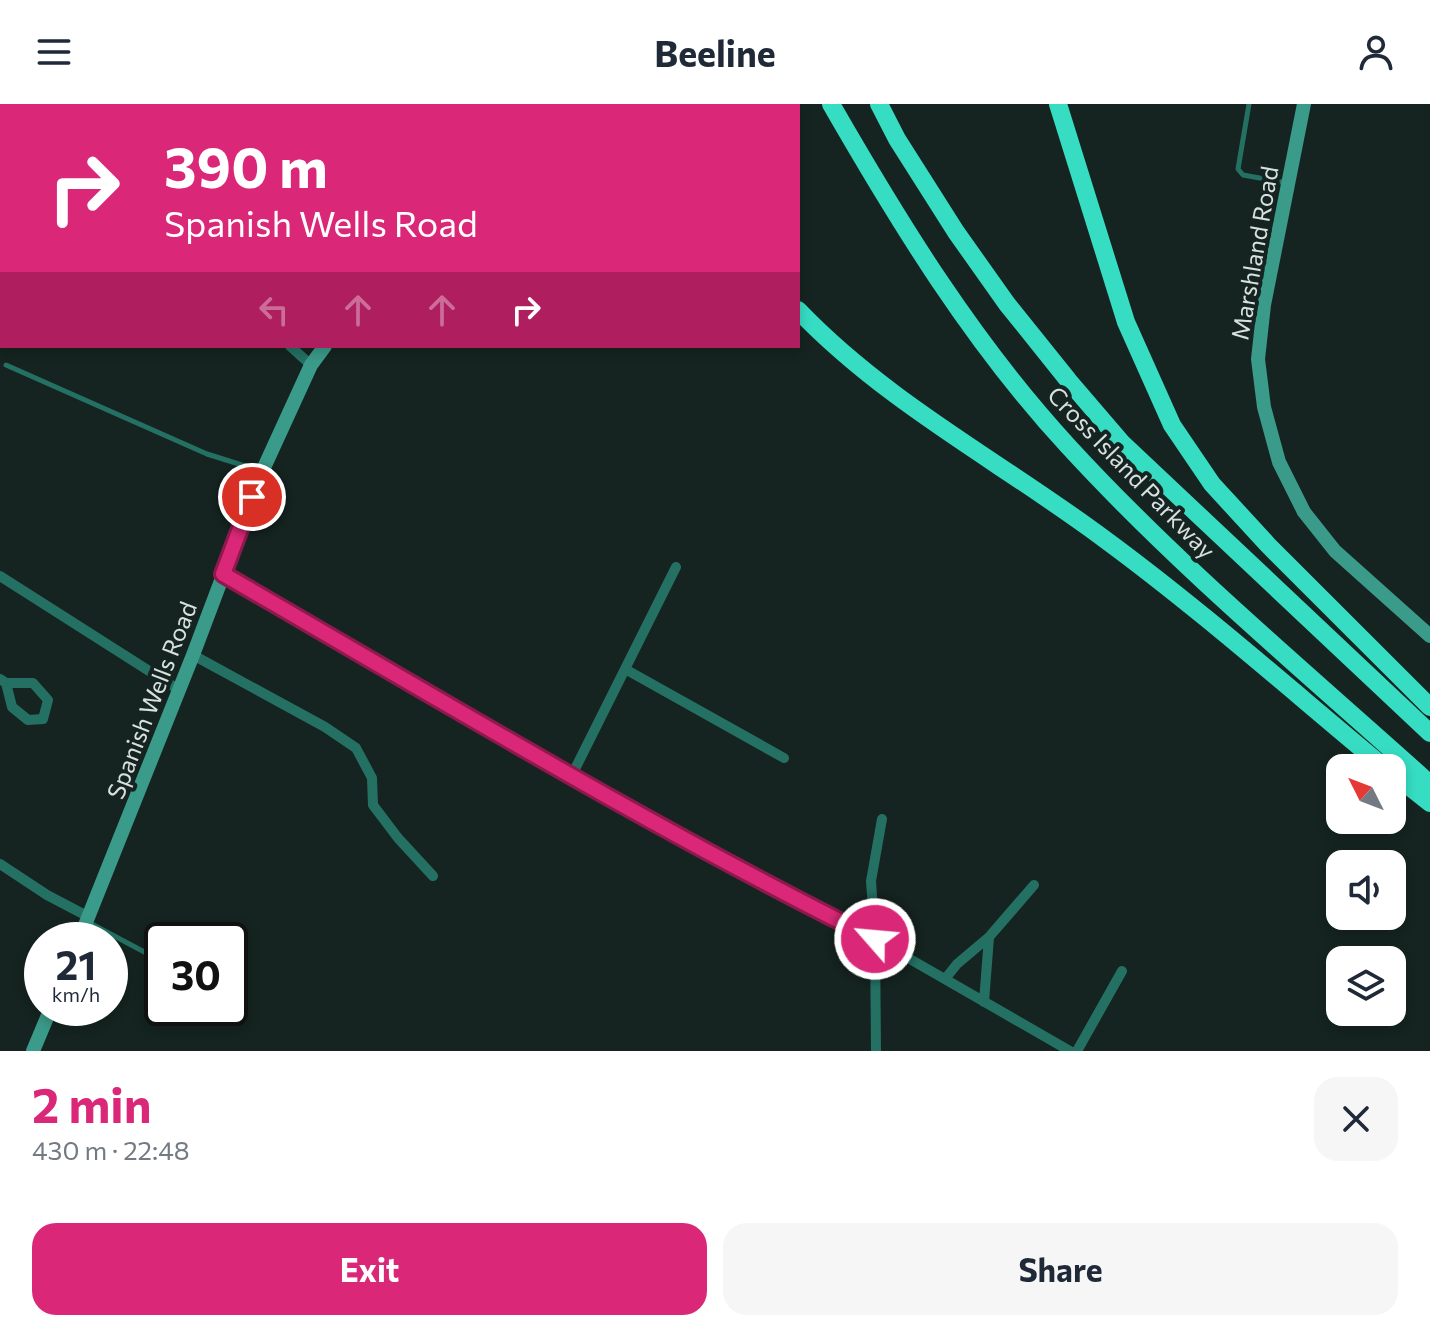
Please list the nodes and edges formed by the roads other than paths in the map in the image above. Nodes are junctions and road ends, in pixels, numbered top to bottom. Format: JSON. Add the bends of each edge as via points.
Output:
{"nodes":[{"id":1,"x":831,"y":104,"type":"edge"},
{"id":2,"x":879,"y":104,"type":"edge"},
{"id":3,"x":1058,"y":104,"type":"edge"},
{"id":4,"x":1249,"y":104,"type":"edge"},
{"id":5,"x":1304,"y":104,"type":"edge"},
{"id":6,"x":1288,"y":183,"type":"junction"},
{"id":7,"x":800,"y":312,"type":"edge"},
{"id":8,"x":292,"y":348,"type":"edge"},
{"id":9,"x":324,"y":348,"type":"edge"},
{"id":10,"x":6,"y":365,"type":"dead end"},
{"id":11,"x":311,"y":365,"type":"junction"},
{"id":12,"x":262,"y":472,"type":"junction"},
{"id":13,"x":676,"y":567,"type":"dead end"},
{"id":14,"x":223,"y":574,"type":"junction"},
{"id":15,"x":0,"y":576,"type":"edge"},
{"id":16,"x":1430,"y":636,"type":"edge"},
{"id":17,"x":193,"y":655,"type":"junction"},
{"id":18,"x":625,"y":669,"type":"junction"},
{"id":19,"x":3,"y":681,"type":"edge"},
{"id":20,"x":179,"y":690,"type":"junction"},
{"id":21,"x":1430,"y":707,"type":"edge"},
{"id":22,"x":1430,"y":733,"type":"edge"},
{"id":23,"x":1368,"y":754,"type":"edge"},
{"id":24,"x":784,"y":758,"type":"dead end"},
{"id":25,"x":571,"y":777,"type":"junction"},
{"id":26,"x":1406,"y":784,"type":"edge"},
{"id":27,"x":1430,"y":784,"type":"edge"},
{"id":28,"x":1430,"y":803,"type":"edge"},
{"id":29,"x":882,"y":819,"type":"dead end"},
{"id":30,"x":0,"y":864,"type":"edge"},
{"id":31,"x":433,"y":876,"type":"dead end"},
{"id":32,"x":1034,"y":885,"type":"dead end"},
{"id":33,"x":88,"y":919,"type":"junction"},
{"id":34,"x":87,"y":922,"type":"edge"},
{"id":35,"x":989,"y":937,"type":"junction"},
{"id":36,"x":875,"y":939,"type":"junction"},
{"id":37,"x":144,"y":952,"type":"edge"},
{"id":38,"x":1122,"y":971,"type":"dead end"},
{"id":39,"x":945,"y":979,"type":"junction"},
{"id":40,"x":984,"y":1002,"type":"junction"},
{"id":41,"x":43,"y":1026,"type":"edge"},
{"id":42,"x":33,"y":1051,"type":"edge"},
{"id":43,"x":876,"y":1051,"type":"edge"},
{"id":44,"x":1070,"y":1051,"type":"edge"},
{"id":45,"x":1077,"y":1051,"type":"edge"}],
"edges":[{"from":1,"to":27,"type":"highway","name":"Cross Island Parkway","via":[[933,274],[1066,444],[1151,532]]},
{"from":2,"to":22,"type":"highway","name":"Cross Island Parkway","via":[[956,232],[1007,304],[1122,443]]},
{"from":3,"to":21,"type":"highway","via":[[1126,322],[1172,425],[1212,484],[1249,525]]},
{"from":4,"to":6,"type":"lane","via":[[1238,169],[1243,175]]},
{"from":5,"to":6,"type":"street","name":"Marshland Road"},
{"from":6,"to":16,"type":"street","name":"Marshland Road","via":[[1258,359],[1279,462],[1304,512],[1335,551]]},
{"from":7,"to":23,"type":"highway","via":[[892,394],[1102,537]]},
{"from":8,"to":11,"type":"street"},
{"from":9,"to":11,"type":"street","name":"Spanish Wells Road"},
{"from":10,"to":12,"type":"lane","via":[[207,454]]},
{"from":11,"to":12,"type":"street","name":"Spanish Wells Road"},
{"from":12,"to":14,"type":"street","name":"Spanish Wells Road"},
{"from":13,"to":18,"type":"street"},
{"from":14,"to":17,"type":"street","name":"Spanish Wells Road"},
{"from":14,"to":25,"type":"street"},
{"from":15,"to":20,"type":"street"},
{"from":17,"to":20,"type":"street","name":"Spanish Wells Road"},
{"from":17,"to":31,"type":"street","via":[[356,748],[372,778],[373,805]]},
{"from":18,"to":24,"type":"street"},
{"from":18,"to":25,"type":"street"},
{"from":19,"to":19,"type":"street","via":[[12,707],[28,720],[43,719],[48,700],[33,683]]},
{"from":20,"to":33,"type":"street","name":"Spanish Wells Road"},
{"from":25,"to":36,"type":"street"},
{"from":26,"to":28,"type":"highway"},
{"from":29,"to":36,"type":"street","via":[[871,881]]},
{"from":30,"to":33,"type":"street"},
{"from":32,"to":35,"type":"street"},
{"from":33,"to":34,"type":"street","name":"Spanish Wells Road"},
{"from":33,"to":37,"type":"lane"},
{"from":35,"to":39,"type":"street"},
{"from":35,"to":40,"type":"street"},
{"from":36,"to":39,"type":"street"},
{"from":36,"to":43,"type":"street"},
{"from":38,"to":45,"type":"street"},
{"from":39,"to":40,"type":"street"},
{"from":40,"to":44,"type":"street"},
{"from":41,"to":42,"type":"street"}]}
